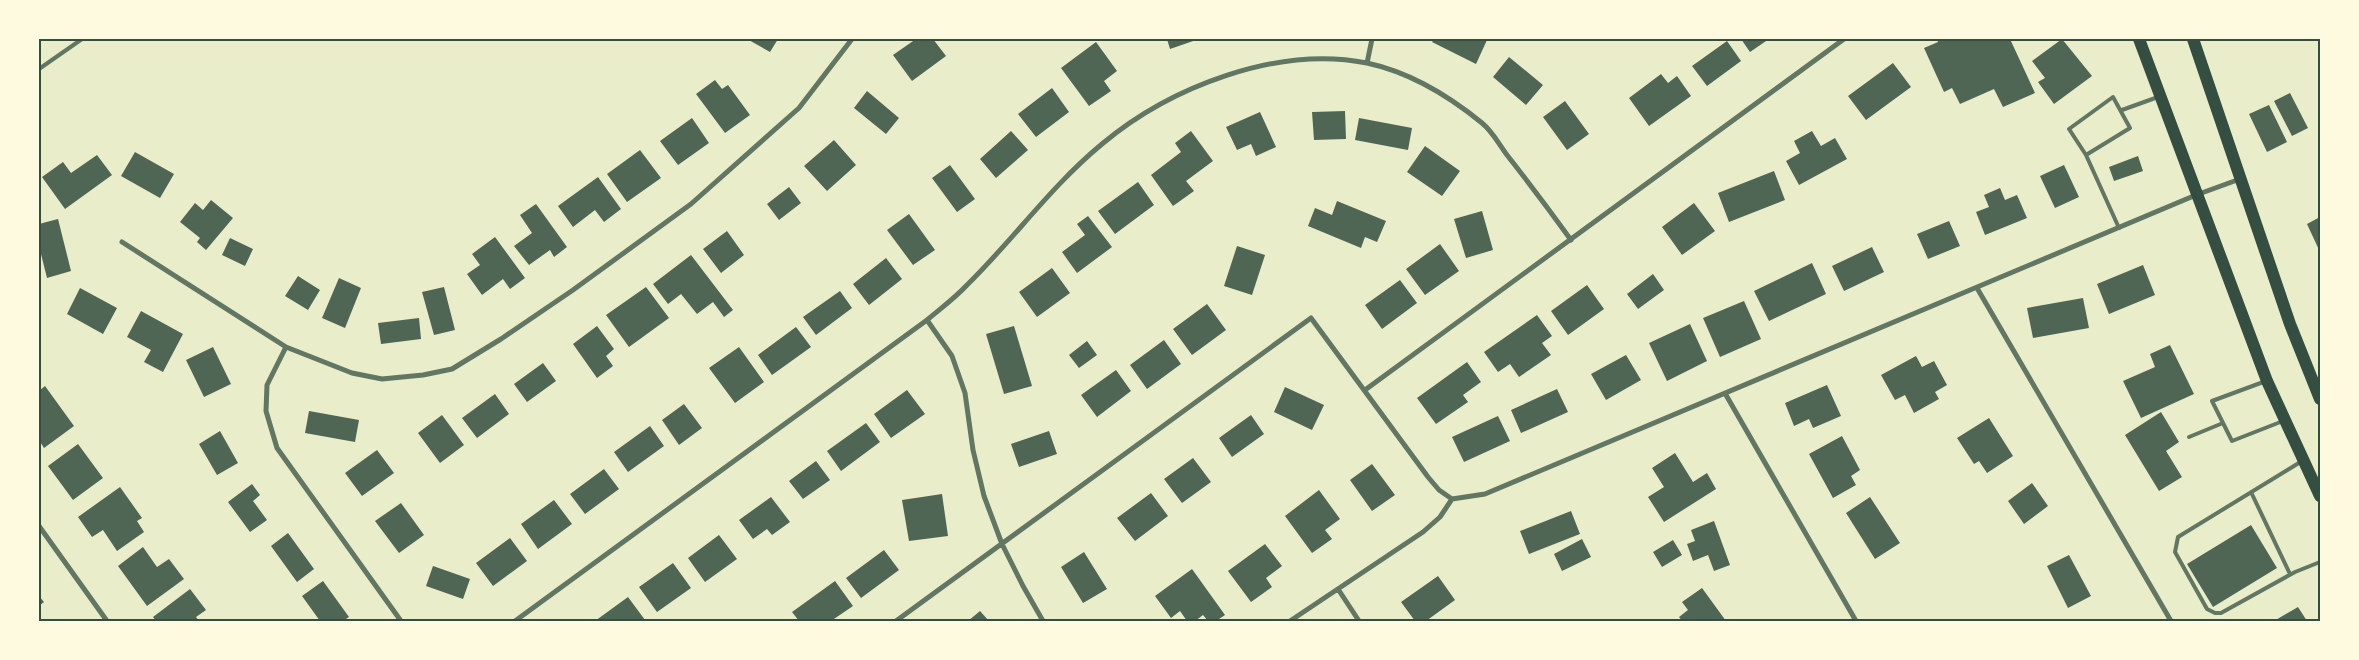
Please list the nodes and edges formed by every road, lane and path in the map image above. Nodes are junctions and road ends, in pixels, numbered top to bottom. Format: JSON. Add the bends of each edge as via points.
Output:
{"nodes":[{"id":1,"x":79,"y":39,"type":"edge"},
{"id":2,"x":852,"y":39,"type":"edge"},
{"id":3,"x":1372,"y":39,"type":"edge"},
{"id":4,"x":1844,"y":39,"type":"edge"},
{"id":5,"x":2138,"y":39,"type":"edge"},
{"id":6,"x":2192,"y":39,"type":"edge"},
{"id":7,"x":1367,"y":63,"type":"junction"},
{"id":8,"x":39,"y":69,"type":"edge"},
{"id":9,"x":2160,"y":96,"type":"junction"},
{"id":10,"x":2122,"y":110,"type":"junction"},
{"id":11,"x":2086,"y":155,"type":"junction"},
{"id":12,"x":2240,"y":179,"type":"junction"},
{"id":13,"x":2196,"y":195,"type":"junction"},
{"id":14,"x":2119,"y":228,"type":"junction"},
{"id":15,"x":1570,"y":240,"type":"junction"},
{"id":16,"x":122,"y":242,"type":"dead end"},
{"id":17,"x":1977,"y":288,"type":"junction"},
{"id":18,"x":927,"y":320,"type":"junction"},
{"id":19,"x":286,"y":347,"type":"junction"},
{"id":20,"x":2267,"y":381,"type":"junction"},
{"id":21,"x":1365,"y":390,"type":"junction"},
{"id":22,"x":1726,"y":395,"type":"junction"},
{"id":23,"x":2320,"y":399,"type":"edge"},
{"id":24,"x":2285,"y":421,"type":"junction"},
{"id":25,"x":2223,"y":423,"type":"junction"},
{"id":26,"x":2189,"y":437,"type":"dead end"},
{"id":27,"x":2303,"y":460,"type":"junction"},
{"id":28,"x":2251,"y":492,"type":"junction"},
{"id":29,"x":2320,"y":496,"type":"edge"},
{"id":30,"x":1452,"y":499,"type":"junction"},
{"id":31,"x":39,"y":526,"type":"edge"},
{"id":32,"x":1002,"y":544,"type":"junction"},
{"id":33,"x":2320,"y":562,"type":"edge"},
{"id":34,"x":2290,"y":574,"type":"junction"},
{"id":35,"x":1338,"y":589,"type":"junction"},
{"id":36,"x":107,"y":621,"type":"edge"},
{"id":37,"x":401,"y":621,"type":"edge"},
{"id":38,"x":515,"y":621,"type":"edge"},
{"id":39,"x":896,"y":621,"type":"edge"},
{"id":40,"x":1044,"y":621,"type":"edge"},
{"id":41,"x":1290,"y":621,"type":"edge"},
{"id":42,"x":1359,"y":621,"type":"edge"},
{"id":43,"x":1856,"y":621,"type":"edge"},
{"id":44,"x":2171,"y":621,"type":"edge"}],
"edges":[{"from":1,"to":8,"type":"lane"},
{"from":2,"to":19,"type":"street","via":[[799,108],[697,198],[573,290],[452,369],[382,378],[352,373]]},
{"from":3,"to":7,"type":"street"},
{"from":4,"to":15,"type":"street"},
{"from":5,"to":9,"type":"main road"},
{"from":6,"to":12,"type":"main road"},
{"from":7,"to":15,"type":"street","via":[[1423,83],[1484,124]]},
{"from":7,"to":18,"type":"street","via":[[1313,59],[1246,69],[1182,92],[1153,108],[1123,127],[1078,164],[967,286]]},
{"from":9,"to":10,"type":"lane"},
{"from":9,"to":13,"type":"main road"},
{"from":10,"to":11,"type":"lane","via":[[2130,128]]},
{"from":10,"to":11,"type":"lane","via":[[2113,97],[2069,129]]},
{"from":11,"to":14,"type":"lane"},
{"from":12,"to":13,"type":"street"},
{"from":12,"to":23,"type":"main road","via":[[2290,324]]},
{"from":13,"to":14,"type":"street"},
{"from":13,"to":20,"type":"main road"},
{"from":14,"to":17,"type":"street"},
{"from":15,"to":21,"type":"street"},
{"from":16,"to":19,"type":"street"},
{"from":17,"to":22,"type":"street"},
{"from":17,"to":44,"type":"street"},
{"from":18,"to":32,"type":"street","via":[[952,356],[965,393],[984,496]]},
{"from":18,"to":38,"type":"street"},
{"from":19,"to":37,"type":"street","via":[[267,385],[266,411],[277,448]]},
{"from":20,"to":24,"type":"main road"},
{"from":20,"to":25,"type":"lane","via":[[2212,401]]},
{"from":21,"to":30,"type":"street","via":[[1428,477]]},
{"from":21,"to":32,"type":"street","via":[[1311,318]]},
{"from":22,"to":30,"type":"street","via":[[1485,494]]},
{"from":22,"to":43,"type":"street"},
{"from":24,"to":25,"type":"lane","via":[[2232,441]]},
{"from":24,"to":27,"type":"main road"},
{"from":25,"to":26,"type":"lane"},
{"from":27,"to":28,"type":"lane"},
{"from":27,"to":29,"type":"main road"},
{"from":28,"to":34,"type":"lane"},
{"from":28,"to":34,"type":"lane","via":[[2178,537],[2175,552],[2207,609],[2215,613],[2221,613]]},
{"from":30,"to":35,"type":"street","via":[[1440,517],[1423,532]]},
{"from":31,"to":36,"type":"street"},
{"from":32,"to":39,"type":"street"},
{"from":32,"to":40,"type":"street"},
{"from":33,"to":34,"type":"lane"},
{"from":35,"to":41,"type":"street"},
{"from":35,"to":42,"type":"street"}]}
